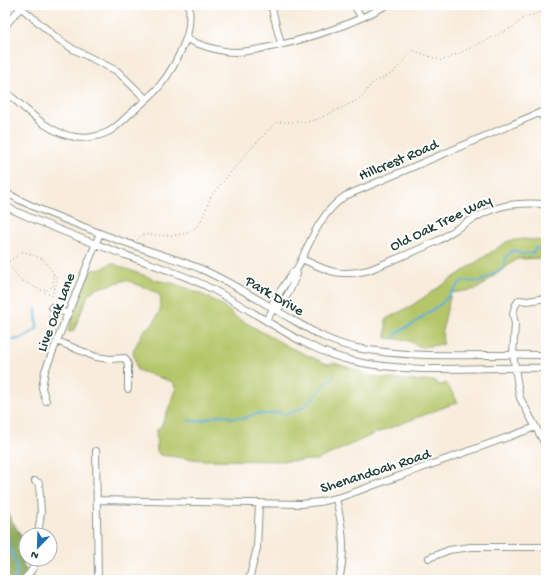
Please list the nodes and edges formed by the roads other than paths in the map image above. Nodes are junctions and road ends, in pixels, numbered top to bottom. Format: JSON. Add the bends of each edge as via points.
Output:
{"nodes":[{"id":1,"x":190,"y":5,"type":"edge"},
{"id":2,"x":271,"y":5,"type":"edge"},
{"id":3,"x":354,"y":5,"type":"edge"},
{"id":4,"x":387,"y":5,"type":"edge"},
{"id":5,"x":19,"y":6,"type":"edge"},
{"id":6,"x":361,"y":17,"type":"junction"},
{"id":7,"x":5,"y":26,"type":"edge"},
{"id":8,"x":186,"y":40,"type":"junction"},
{"id":9,"x":281,"y":44,"type":"junction"},
{"id":10,"x":5,"y":91,"type":"edge"},
{"id":11,"x":146,"y":99,"type":"junction"},
{"id":12,"x":544,"y":111,"type":"edge"},
{"id":13,"x":546,"y":124,"type":"edge"},
{"id":14,"x":7,"y":193,"type":"edge"},
{"id":15,"x":5,"y":201,"type":"edge"},
{"id":16,"x":546,"y":204,"type":"edge"},
{"id":17,"x":5,"y":206,"type":"edge"},
{"id":18,"x":100,"y":233,"type":"junction"},
{"id":19,"x":96,"y":244,"type":"junction"},
{"id":20,"x":302,"y":259,"type":"junction"},
{"id":21,"x":296,"y":271,"type":"junction"},
{"id":22,"x":285,"y":283,"type":"junction"},
{"id":23,"x":292,"y":287,"type":"junction"},
{"id":24,"x":546,"y":298,"type":"edge"},
{"id":25,"x":52,"y":307,"type":"dead end"},
{"id":26,"x":274,"y":308,"type":"junction"},
{"id":27,"x":68,"y":314,"type":"junction"},
{"id":28,"x":266,"y":320,"type":"junction"},
{"id":29,"x":57,"y":342,"type":"junction"},
{"id":30,"x":546,"y":355,"type":"edge"},
{"id":31,"x":514,"y":358,"type":"junction"},
{"id":32,"x":515,"y":368,"type":"junction"},
{"id":33,"x":546,"y":368,"type":"edge"},
{"id":34,"x":128,"y":389,"type":"dead end"},
{"id":35,"x":46,"y":401,"type":"dead end"},
{"id":36,"x":536,"y":427,"type":"junction"},
{"id":37,"x":546,"y":446,"type":"edge"},
{"id":38,"x":96,"y":451,"type":"dead end"},
{"id":39,"x":35,"y":481,"type":"dead end"},
{"id":40,"x":336,"y":499,"type":"junction"},
{"id":41,"x":97,"y":500,"type":"junction"},
{"id":42,"x":259,"y":503,"type":"junction"},
{"id":43,"x":39,"y":527,"type":"edge"},
{"id":44,"x":546,"y":547,"type":"edge"},
{"id":45,"x":428,"y":558,"type":"dead end"},
{"id":46,"x":34,"y":567,"type":"edge"},
{"id":47,"x":23,"y":580,"type":"edge"},
{"id":48,"x":98,"y":580,"type":"edge"},
{"id":49,"x":249,"y":580,"type":"edge"},
{"id":50,"x":338,"y":580,"type":"edge"}],
"edges":[{"from":1,"to":8,"type":"street"},
{"from":2,"to":9,"type":"street"},
{"from":3,"to":6,"type":"street"},
{"from":4,"to":6,"type":"street"},
{"from":5,"to":7,"type":"street"},
{"from":5,"to":11,"type":"street","via":[[58,39],[117,72]]},
{"from":6,"to":9,"type":"street","via":[[324,33]]},
{"from":8,"to":9,"type":"street","via":[[224,51],[238,52]]},
{"from":8,"to":11,"type":"street","via":[[158,88]]},
{"from":10,"to":11,"type":"street","via":[[50,128],[76,138],[108,132]]},
{"from":12,"to":13,"type":"street"},
{"from":12,"to":20,"type":"street","name":"Hillcrest Road","via":[[345,196],[332,206],[321,220]]},
{"from":14,"to":15,"type":"street"},
{"from":14,"to":18,"type":"street","name":"Park Drive"},
{"from":16,"to":20,"type":"street","name":"Old Oak Tree Way","via":[[528,202],[491,210],[438,240],[361,272],[335,273]]},
{"from":17,"to":19,"type":"street","name":"Park Drive"},
{"from":18,"to":19,"type":"street","name":"Live Oak Lane"},
{"from":18,"to":26,"type":"street","name":"Park Drive","via":[[205,271]]},
{"from":19,"to":27,"type":"street","name":"Live Oak Lane"},
{"from":19,"to":28,"type":"street","name":"Park Drive","via":[[195,281]]},
{"from":20,"to":21,"type":"street","name":"Hillcrest Road"},
{"from":21,"to":22,"type":"street","name":"Hillcrest Road"},
{"from":21,"to":23,"type":"street","name":"Hillcrest Road"},
{"from":22,"to":23,"type":"street"},
{"from":22,"to":26,"type":"street","name":"Hillcrest Road","via":[[273,302]]},
{"from":23,"to":26,"type":"street","name":"Hillcrest Road","via":[[281,306]]},
{"from":24,"to":31,"type":"street","via":[[519,300],[516,303]]},
{"from":25,"to":27,"type":"street"},
{"from":26,"to":28,"type":"street"},
{"from":26,"to":31,"type":"street","name":"Park Drive","via":[[316,334],[354,348],[398,354]]},
{"from":27,"to":29,"type":"street","name":"Live Oak Lane"},
{"from":28,"to":32,"type":"street","name":"Park Drive","via":[[311,345],[351,361],[418,369]]},
{"from":29,"to":34,"type":"street","via":[[96,357],[125,358],[128,364]]},
{"from":29,"to":35,"type":"street","name":"Live Oak Lane","via":[[43,380],[42,388]]},
{"from":30,"to":31,"type":"street","name":"Park Drive"},
{"from":31,"to":32,"type":"street"},
{"from":32,"to":33,"type":"street","name":"Park Drive"},
{"from":32,"to":36,"type":"street","via":[[520,398]]},
{"from":36,"to":37,"type":"street"},
{"from":36,"to":40,"type":"street","name":"Shenandoah Road"},
{"from":38,"to":41,"type":"street"},
{"from":39,"to":43,"type":"street","via":[[39,483],[41,503]]},
{"from":40,"to":42,"type":"street","name":"Shenandoah Road","via":[[301,504]]},
{"from":40,"to":50,"type":"street","via":[[343,539]]},
{"from":41,"to":42,"type":"street","name":"Shenandoah Road"},
{"from":41,"to":48,"type":"street"},
{"from":42,"to":49,"type":"street","via":[[257,548]]},
{"from":44,"to":45,"type":"street","via":[[471,547],[449,550]]},
{"from":46,"to":47,"type":"street"}]}
